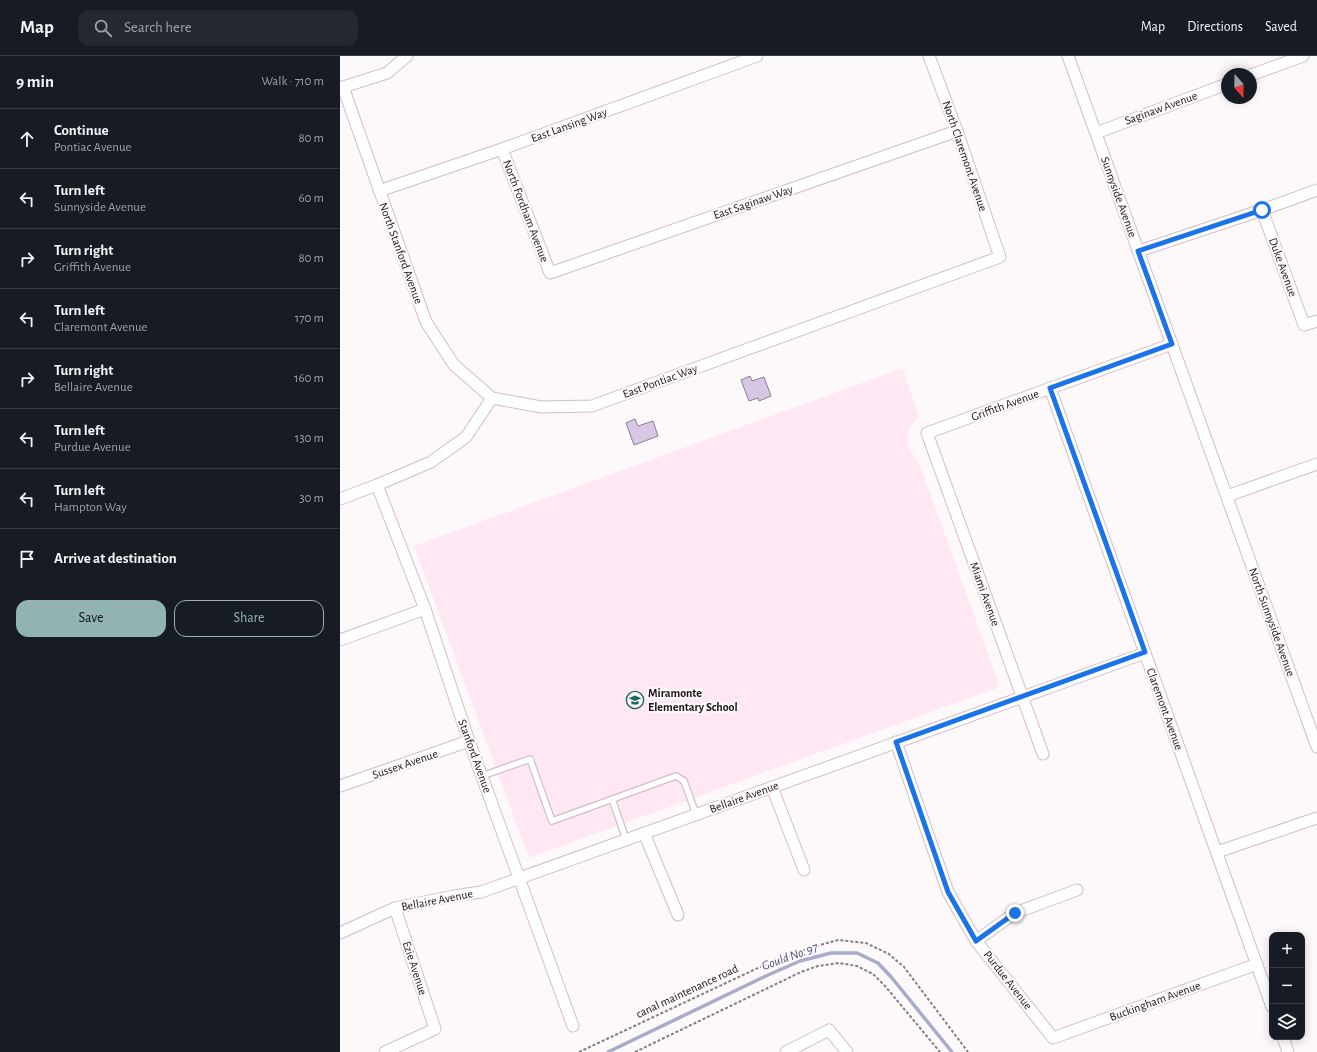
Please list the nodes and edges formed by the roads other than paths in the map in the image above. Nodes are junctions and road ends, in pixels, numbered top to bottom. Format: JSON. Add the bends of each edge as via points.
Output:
{"nodes":[{"id":1,"x":408,"y":56,"type":"edge"},
{"id":2,"x":757,"y":56,"type":"edge"},
{"id":3,"x":929,"y":56,"type":"edge"},
{"id":4,"x":1068,"y":56,"type":"edge"},
{"id":5,"x":1304,"y":56,"type":"edge"},
{"id":6,"x":1280,"y":60,"type":"edge"},
{"id":7,"x":1257,"y":72,"type":"edge"},
{"id":8,"x":1221,"y":86,"type":"edge"},
{"id":9,"x":341,"y":87,"type":"edge"},
{"id":10,"x":956,"y":131,"type":"junction"},
{"id":11,"x":1096,"y":133,"type":"junction"},
{"id":12,"x":502,"y":149,"type":"junction"},
{"id":13,"x":1317,"y":190,"type":"edge"},
{"id":14,"x":379,"y":191,"type":"junction"},
{"id":15,"x":1262,"y":210,"type":"junction"},
{"id":16,"x":1138,"y":251,"type":"junction"},
{"id":17,"x":1000,"y":257,"type":"joint"},
{"id":18,"x":550,"y":273,"type":"joint"},
{"id":19,"x":1317,"y":321,"type":"edge"},
{"id":20,"x":1172,"y":344,"type":"junction"},
{"id":21,"x":1050,"y":388,"type":"junction"},
{"id":22,"x":492,"y":398,"type":"junction"},
{"id":23,"x":927,"y":433,"type":"joint"},
{"id":24,"x":1317,"y":464,"type":"edge"},
{"id":25,"x":377,"y":485,"type":"junction"},
{"id":26,"x":1227,"y":496,"type":"junction"},
{"id":27,"x":340,"y":499,"type":"edge"},
{"id":28,"x":425,"y":609,"type":"junction"},
{"id":29,"x":340,"y":640,"type":"edge"},
{"id":30,"x":1145,"y":652,"type":"junction"},
{"id":31,"x":1022,"y":697,"type":"junction"},
{"id":32,"x":469,"y":741,"type":"junction"},
{"id":33,"x":896,"y":742,"type":"junction"},
{"id":34,"x":1317,"y":747,"type":"edge"},
{"id":35,"x":1043,"y":754,"type":"dead end"},
{"id":36,"x":482,"y":776,"type":"junction"},
{"id":37,"x":340,"y":786,"type":"edge"},
{"id":38,"x":772,"y":787,"type":"junction"},
{"id":39,"x":612,"y":799,"type":"junction"},
{"id":40,"x":696,"y":814,"type":"junction"},
{"id":41,"x":1317,"y":818,"type":"edge"},
{"id":42,"x":644,"y":833,"type":"junction"},
{"id":43,"x":626,"y":840,"type":"junction"},
{"id":44,"x":1216,"y":852,"type":"junction"},
{"id":45,"x":804,"y":870,"type":"dead end"},
{"id":46,"x":520,"y":878,"type":"junction"},
{"id":47,"x":1077,"y":890,"type":"dead end"},
{"id":48,"x":395,"y":908,"type":"junction"},
{"id":49,"x":678,"y":915,"type":"dead end"},
{"id":50,"x":340,"y":933,"type":"edge"},
{"id":51,"x":976,"y":941,"type":"junction"},
{"id":52,"x":1257,"y":964,"type":"junction"},
{"id":53,"x":1271,"y":1004,"type":"edge"},
{"id":54,"x":573,"y":1026,"type":"dead end"},
{"id":55,"x":1053,"y":1038,"type":"joint"},
{"id":56,"x":1284,"y":1040,"type":"edge"},
{"id":57,"x":385,"y":1052,"type":"edge"},
{"id":58,"x":786,"y":1052,"type":"edge"},
{"id":59,"x":847,"y":1052,"type":"edge"},
{"id":60,"x":1288,"y":1052,"type":"edge"}],
"edges":[{"from":1,"to":9,"type":"street","via":[[387,73]]},
{"from":2,"to":12,"type":"street","name":"East Lansing Way"},
{"from":3,"to":10,"type":"street","name":"North Claremont Avenue"},
{"from":4,"to":11,"type":"street","name":"Sunnyside Avenue"},
{"from":5,"to":6,"type":"street"},
{"from":6,"to":7,"type":"street"},
{"from":8,"to":11,"type":"street","name":"Saginaw Avenue"},
{"from":9,"to":14,"type":"street","name":"North Stanford Avenue"},
{"from":10,"to":17,"type":"street","name":"North Claremont Avenue"},
{"from":10,"to":18,"type":"street","name":"East Saginaw Way"},
{"from":11,"to":16,"type":"street","name":"Sunnyside Avenue"},
{"from":12,"to":14,"type":"street","name":"East Lansing Way"},
{"from":12,"to":18,"type":"street","name":"North Fordham Avenue"},
{"from":13,"to":15,"type":"street"},
{"from":14,"to":22,"type":"street","name":"North Stanford Avenue","via":[[426,322],[454,365]]},
{"from":15,"to":16,"type":"street"},
{"from":15,"to":19,"type":"street","name":"Duke Avenue","via":[[1304,325]]},
{"from":16,"to":20,"type":"street","name":"Sunnyside Avenue"},
{"from":17,"to":22,"type":"street","name":"East Pontiac Way","via":[[592,406],[541,407]]},
{"from":20,"to":21,"type":"street","name":"Griffith Avenue"},
{"from":20,"to":26,"type":"street","name":"Sunnyside Avenue"},
{"from":21,"to":23,"type":"street","name":"Griffith Avenue"},
{"from":21,"to":30,"type":"street","name":"Claremont Avenue"},
{"from":22,"to":25,"type":"street","via":[[466,437],[431,462]]},
{"from":23,"to":31,"type":"street","name":"Miami Avenue"},
{"from":24,"to":26,"type":"street"},
{"from":25,"to":27,"type":"street"},
{"from":25,"to":28,"type":"street","name":"Stanford Avenue"},
{"from":26,"to":34,"type":"street","name":"North Sunnyside Avenue"},
{"from":28,"to":29,"type":"street"},
{"from":28,"to":32,"type":"street","name":"Stanford Avenue"},
{"from":30,"to":31,"type":"street","name":"Bellaire Avenue"},
{"from":30,"to":44,"type":"street","name":"Claremont Avenue"},
{"from":31,"to":33,"type":"street","name":"Bellaire Avenue"},
{"from":31,"to":35,"type":"street","name":"Miami Avenue"},
{"from":32,"to":36,"type":"street","name":"Stanford Avenue"},
{"from":32,"to":37,"type":"street","name":"Sussex Avenue"},
{"from":33,"to":38,"type":"street","name":"Bellaire Avenue"},
{"from":33,"to":51,"type":"street","name":"Purdue Avenue","via":[[948,892]]},
{"from":36,"to":39,"type":"lane","via":[[530,759],[552,821]]},
{"from":36,"to":46,"type":"street","name":"Stanford Avenue"},
{"from":38,"to":40,"type":"street","name":"Bellaire Avenue"},
{"from":38,"to":45,"type":"street"},
{"from":39,"to":40,"type":"lane","via":[[676,776],[684,781]]},
{"from":39,"to":43,"type":"lane"},
{"from":40,"to":42,"type":"street","name":"Bellaire Avenue"},
{"from":41,"to":44,"type":"street"},
{"from":42,"to":43,"type":"street","name":"Bellaire Avenue"},
{"from":42,"to":49,"type":"street"},
{"from":43,"to":46,"type":"street","name":"Bellaire Avenue"},
{"from":44,"to":52,"type":"street","name":"Claremont Avenue"},
{"from":46,"to":48,"type":"street","name":"Bellaire Avenue","via":[[481,892]]},
{"from":46,"to":54,"type":"street","name":"Stanford Avenue"},
{"from":47,"to":51,"type":"street","via":[[1015,913]]},
{"from":48,"to":50,"type":"street","name":"Bellaire Avenue"},
{"from":48,"to":57,"type":"street","name":"Ezie Avenue","via":[[434,1029]]},
{"from":51,"to":55,"type":"street","name":"Purdue Avenue"},
{"from":52,"to":53,"type":"street","name":"Claremont Avenue"},
{"from":52,"to":55,"type":"street","name":"Buckingham Avenue"},
{"from":56,"to":60,"type":"street"},
{"from":58,"to":59,"type":"street","via":[[829,1030]]}]}
